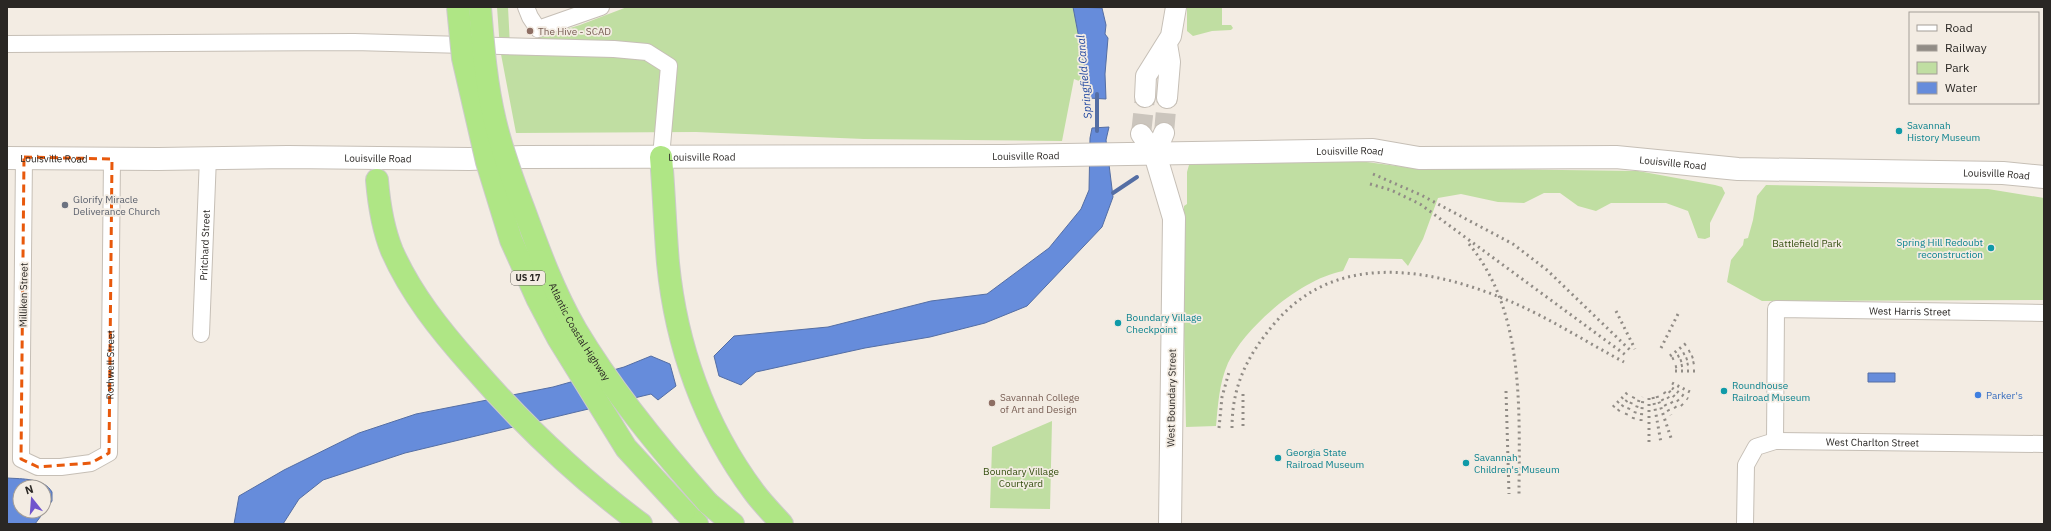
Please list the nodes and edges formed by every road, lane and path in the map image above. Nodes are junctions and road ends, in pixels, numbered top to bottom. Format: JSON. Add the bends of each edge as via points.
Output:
{"nodes":[{"id":1,"x":458,"y":7,"type":"edge"},
{"id":2,"x":480,"y":7,"type":"edge"},
{"id":3,"x":526,"y":7,"type":"edge"},
{"id":4,"x":601,"y":7,"type":"edge"},
{"id":5,"x":1176,"y":7,"type":"edge"},
{"id":6,"x":7,"y":44,"type":"edge"},
{"id":7,"x":1167,"y":44,"type":"junction"},
{"id":8,"x":1144,"y":97,"type":"tunnel mouth"},
{"id":9,"x":1166,"y":98,"type":"tunnel mouth"},
{"id":10,"x":1164,"y":133,"type":"tunnel mouth"},
{"id":11,"x":1141,"y":134,"type":"tunnel mouth"},
{"id":12,"x":1155,"y":154,"type":"junction"},
{"id":13,"x":208,"y":157,"type":"junction"},
{"id":14,"x":661,"y":157,"type":"junction"},
{"id":15,"x":16,"y":158,"type":"edge"},
{"id":16,"x":112,"y":159,"type":"junction"},
{"id":17,"x":2044,"y":177,"type":"edge"},
{"id":18,"x":377,"y":180,"type":"dead end"},
{"id":19,"x":2044,"y":313,"type":"edge"},
{"id":20,"x":201,"y":334,"type":"dead end"},
{"id":21,"x":21,"y":433,"type":"joint"},
{"id":22,"x":1775,"y":441,"type":"junction"},
{"id":23,"x":2044,"y":444,"type":"edge"},
{"id":24,"x":690,"y":518,"type":"edge"},
{"id":25,"x":641,"y":524,"type":"edge"},
{"id":26,"x":733,"y":524,"type":"edge"},
{"id":27,"x":782,"y":524,"type":"edge"},
{"id":28,"x":1170,"y":524,"type":"edge"},
{"id":29,"x":1745,"y":524,"type":"edge"}],
"edges":[{"from":1,"to":24,"type":"highway","number":"US 17","bridge":true,"via":[[463,58],[487,162],[511,240],[538,300],[558,338],[626,448]]},
{"from":2,"to":26,"type":"highway","name":"Atlantic Coastal Highway","number":"US 17","bridge":true,"via":[[484,58],[495,121],[511,175],[555,288],[576,329],[614,388],[662,452],[708,503]]},
{"from":3,"to":4,"type":"street","via":[[538,29]]},
{"from":5,"to":7,"type":"street","via":[[1174,26]]},
{"from":6,"to":14,"type":"street","via":[[354,42],[647,52],[669,66]]},
{"from":7,"to":8,"type":"street","via":[[1146,76]]},
{"from":7,"to":9,"type":"street","via":[[1170,62]]},
{"from":10,"to":12,"type":"street"},
{"from":11,"to":12,"type":"street","name":"West Boundary Street"},
{"from":12,"to":14,"type":"main road","name":"Louisville Road"},
{"from":12,"to":17,"type":"main road","name":"Louisville Road","via":[[1373,150],[1419,158],[1616,157],[1738,169],[2003,173]]},
{"from":12,"to":28,"type":"main road","name":"West Boundary Street","via":[[1174,218]]},
{"from":13,"to":14,"type":"main road","name":"Louisville Road"},
{"from":13,"to":16,"type":"main road","name":"Louisville Road"},
{"from":13,"to":20,"type":"street","name":"Pritchard Street"},
{"from":14,"to":27,"type":"highway","via":[[671,285],[692,379],[719,437],[754,493]]},
{"from":15,"to":16,"type":"main road","name":"Louisville Road"},
{"from":15,"to":21,"type":"street","name":"Milliken Street"},
{"from":16,"to":21,"type":"street","name":"Rothwell Street","via":[[109,453],[91,463],[38,467],[21,459]]},
{"from":18,"to":25,"type":"highway","via":[[383,223],[392,249],[418,299],[499,398],[534,434]]},
{"from":19,"to":22,"type":"street","name":"West Harris Street","via":[[1776,309]]},
{"from":22,"to":23,"type":"street","name":"West Charlton Street"},
{"from":22,"to":29,"type":"street","name":"West Charlton Street","via":[[1756,446],[1746,465]]}]}
